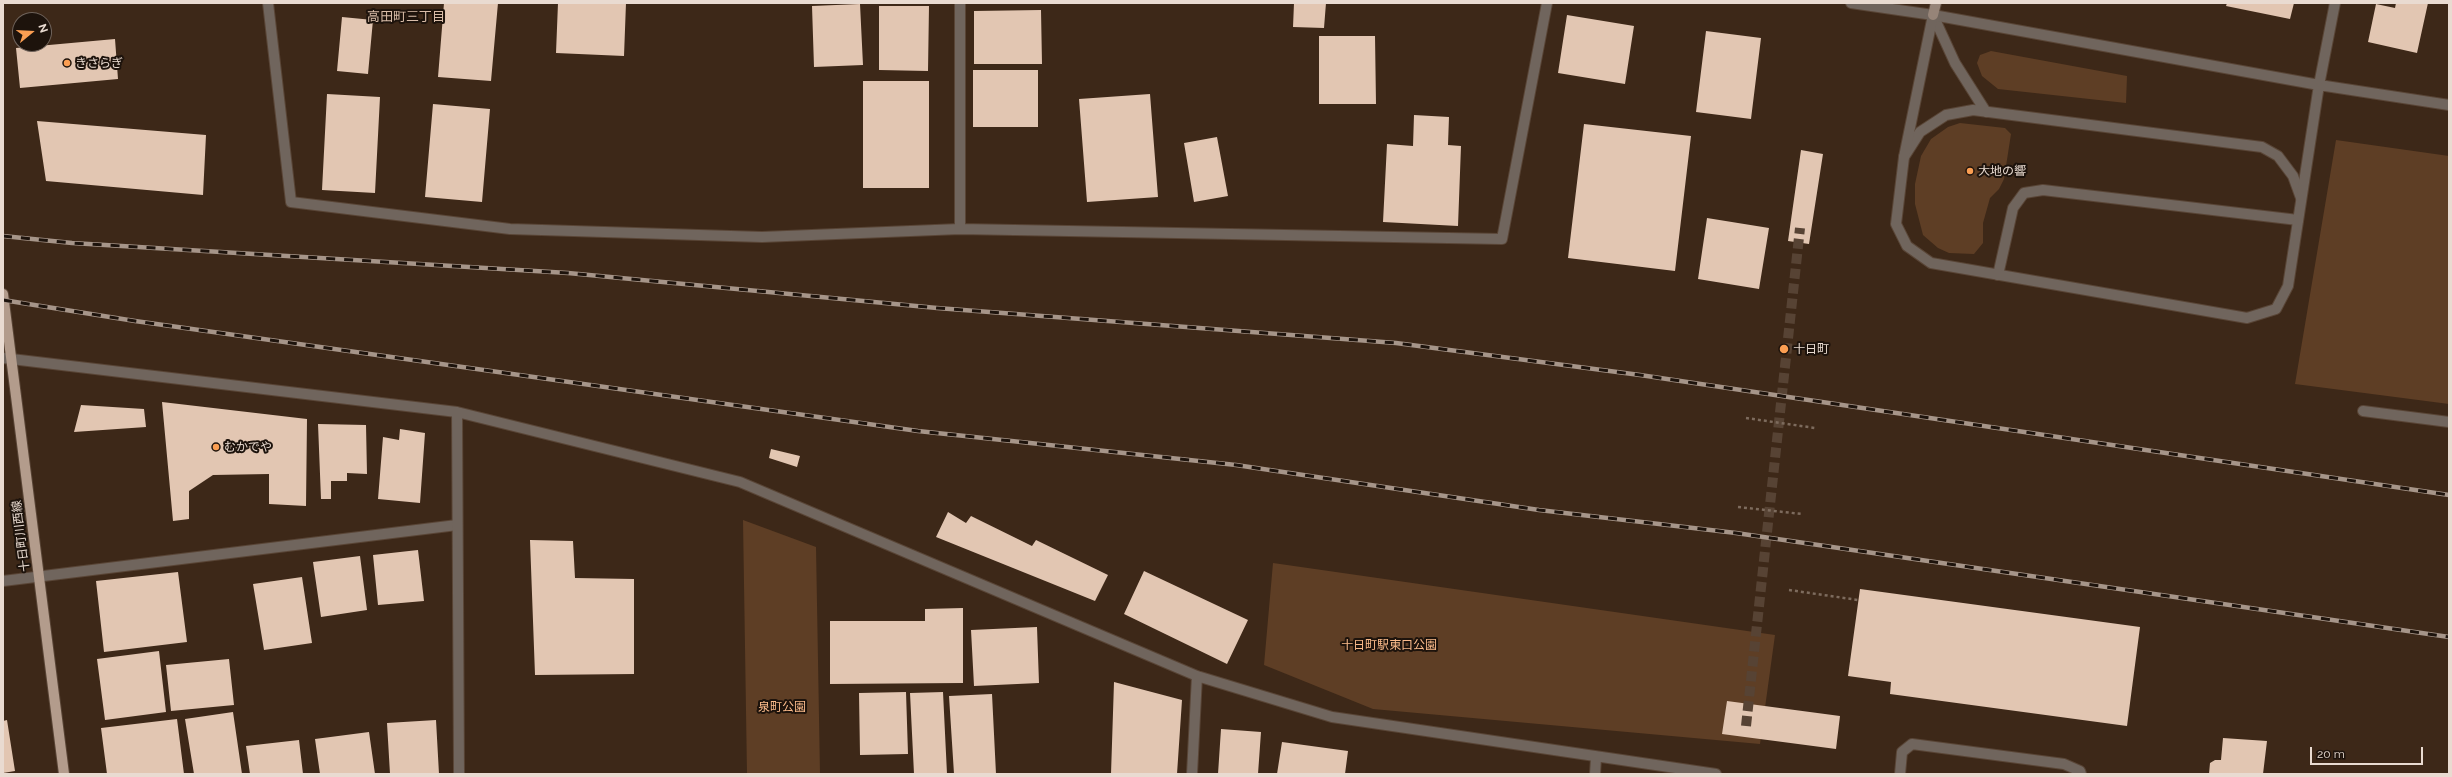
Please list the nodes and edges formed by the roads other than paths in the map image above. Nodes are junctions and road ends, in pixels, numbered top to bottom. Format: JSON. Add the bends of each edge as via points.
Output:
{"nodes":[{"id":1,"x":268,"y":3,"type":"edge"},
{"id":2,"x":960,"y":3,"type":"edge"},
{"id":3,"x":1547,"y":3,"type":"edge"},
{"id":4,"x":1851,"y":3,"type":"edge"},
{"id":5,"x":1936,"y":3,"type":"edge"},
{"id":6,"x":2335,"y":3,"type":"edge"},
{"id":7,"x":1933,"y":15,"type":"junction"},
{"id":8,"x":2319,"y":85,"type":"junction"},
{"id":9,"x":2449,"y":105,"type":"edge"},
{"id":10,"x":1986,"y":112,"type":"junction"},
{"id":11,"x":1904,"y":157,"type":"junction"},
{"id":12,"x":2302,"y":198,"type":"junction"},
{"id":13,"x":2298,"y":220,"type":"junction"},
{"id":14,"x":960,"y":229,"type":"junction"},
{"id":15,"x":1998,"y":275,"type":"junction"},
{"id":16,"x":3,"y":294,"type":"edge"},
{"id":17,"x":8,"y":358,"type":"edge"},
{"id":18,"x":2363,"y":411,"type":"dead end"},
{"id":19,"x":457,"y":412,"type":"junction"},
{"id":20,"x":2449,"y":422,"type":"edge"},
{"id":21,"x":457,"y":525,"type":"junction"},
{"id":22,"x":39,"y":577,"type":"junction"},
{"id":23,"x":3,"y":581,"type":"edge"},
{"id":24,"x":1198,"y":676,"type":"junction"},
{"id":25,"x":1596,"y":758,"type":"junction"},
{"id":26,"x":64,"y":774,"type":"edge"},
{"id":27,"x":459,"y":774,"type":"edge"},
{"id":28,"x":1192,"y":774,"type":"edge"},
{"id":29,"x":1595,"y":774,"type":"edge"},
{"id":30,"x":1716,"y":774,"type":"edge"},
{"id":31,"x":1900,"y":774,"type":"edge"},
{"id":32,"x":2081,"y":774,"type":"edge"}],
"edges":[{"from":1,"to":14,"type":"street","via":[[292,202],[510,230],[762,237]]},
{"from":2,"to":14,"type":"street"},
{"from":3,"to":14,"type":"street","via":[[1502,239]]},
{"from":4,"to":7,"type":"street"},
{"from":5,"to":7,"type":"street"},
{"from":6,"to":8,"type":"street"},
{"from":7,"to":8,"type":"street"},
{"from":7,"to":10,"type":"street","via":[[1955,63]]},
{"from":7,"to":11,"type":"street"},
{"from":8,"to":9,"type":"street"},
{"from":8,"to":12,"type":"street"},
{"from":10,"to":11,"type":"street","via":[[1973,110],[1946,115],[1920,132]]},
{"from":10,"to":12,"type":"street","via":[[2262,147],[2278,156],[2293,176]]},
{"from":11,"to":15,"type":"street","via":[[1896,224],[1906,246],[1931,263]]},
{"from":12,"to":13,"type":"street"},
{"from":13,"to":15,"type":"street","via":[[2043,190],[2024,193],[2013,208]]},
{"from":13,"to":15,"type":"street","via":[[2288,286],[2279,304],[2276,309],[2247,318]]},
{"from":16,"to":17,"type":"main road","name":"十日町川西線"},
{"from":17,"to":19,"type":"street"},
{"from":17,"to":22,"type":"main road","name":"十日町川西線"},
{"from":18,"to":20,"type":"street"},
{"from":19,"to":21,"type":"street"},
{"from":19,"to":24,"type":"street","via":[[740,482]]},
{"from":21,"to":22,"type":"street"},
{"from":21,"to":27,"type":"street"},
{"from":22,"to":23,"type":"street"},
{"from":22,"to":26,"type":"main road","name":"十日町川西線"},
{"from":24,"to":25,"type":"street","via":[[1332,717]]},
{"from":24,"to":28,"type":"street"},
{"from":25,"to":29,"type":"street"},
{"from":25,"to":30,"type":"street"},
{"from":31,"to":32,"type":"street","via":[[1902,752],[1912,744],[2064,764],[2080,771]]}]}
